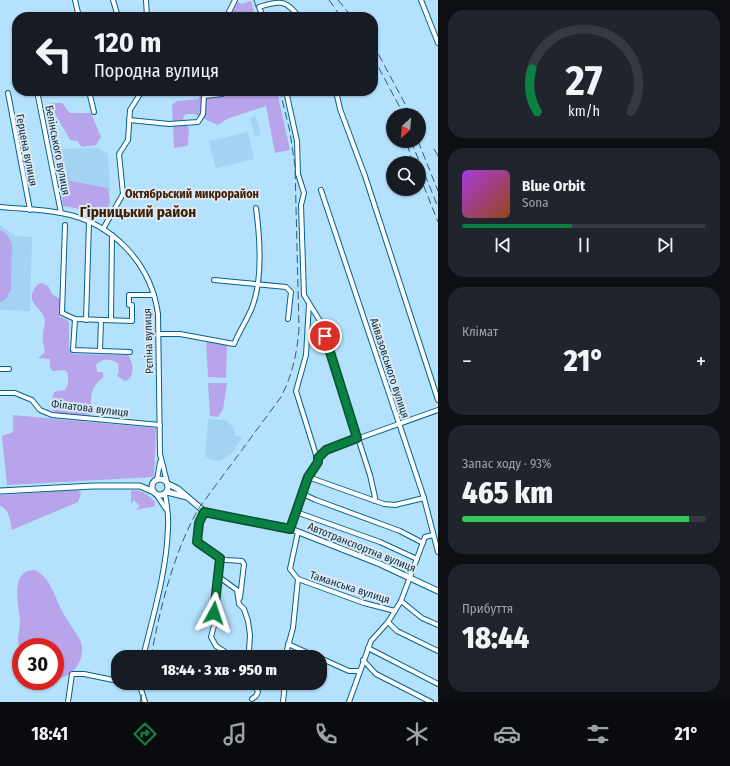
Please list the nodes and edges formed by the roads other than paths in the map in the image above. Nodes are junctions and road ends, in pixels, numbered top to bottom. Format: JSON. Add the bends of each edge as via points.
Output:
{"nodes":[{"id":1,"x":75,"y":0,"type":"edge"},
{"id":2,"x":113,"y":0,"type":"edge"},
{"id":3,"x":146,"y":0,"type":"edge"},
{"id":4,"x":234,"y":0,"type":"edge"},
{"id":5,"x":421,"y":0,"type":"edge"},
{"id":6,"x":77,"y":12,"type":"edge"},
{"id":7,"x":117,"y":12,"type":"edge"},
{"id":8,"x":147,"y":12,"type":"edge"},
{"id":9,"x":229,"y":12,"type":"edge"},
{"id":10,"x":261,"y":12,"type":"edge"},
{"id":11,"x":296,"y":12,"type":"edge"},
{"id":12,"x":438,"y":43,"type":"edge"},
{"id":13,"x":8,"y":93,"type":"dead end"},
{"id":14,"x":38,"y":96,"type":"edge"},
{"id":15,"x":90,"y":96,"type":"edge"},
{"id":16,"x":139,"y":96,"type":"edge"},
{"id":17,"x":204,"y":96,"type":"edge"},
{"id":18,"x":287,"y":96,"type":"edge"},
{"id":19,"x":337,"y":96,"type":"edge"},
{"id":20,"x":94,"y":112,"type":"dead end"},
{"id":21,"x":129,"y":120,"type":"junction"},
{"id":22,"x":321,"y":190,"type":"dead end"},
{"id":23,"x":0,"y":207,"type":"edge"},
{"id":24,"x":256,"y":208,"type":"dead end"},
{"id":25,"x":30,"y":210,"type":"junction"},
{"id":26,"x":61,"y":213,"type":"junction"},
{"id":27,"x":89,"y":222,"type":"junction"},
{"id":28,"x":65,"y":225,"type":"dead end"},
{"id":29,"x":103,"y":229,"type":"junction"},
{"id":30,"x":112,"y":235,"type":"junction"},
{"id":31,"x":214,"y":280,"type":"dead end"},
{"id":32,"x":257,"y":284,"type":"junction"},
{"id":33,"x":154,"y":295,"type":"junction"},
{"id":34,"x":309,"y":304,"type":"junction"},
{"id":35,"x":75,"y":319,"type":"junction"},
{"id":36,"x":288,"y":319,"type":"dead end"},
{"id":37,"x":86,"y":320,"type":"junction"},
{"id":38,"x":101,"y":320,"type":"junction"},
{"id":39,"x":112,"y":320,"type":"junction"},
{"id":40,"x":159,"y":334,"type":"junction"},
{"id":41,"x":100,"y":351,"type":"junction"},
{"id":42,"x":130,"y":352,"type":"dead end"},
{"id":43,"x":0,"y":369,"type":"edge"},
{"id":44,"x":9,"y":369,"type":"dead end"},
{"id":45,"x":0,"y":392,"type":"edge"},
{"id":46,"x":438,"y":400,"type":"edge"},
{"id":47,"x":438,"y":410,"type":"edge"},
{"id":48,"x":399,"y":424,"type":"junction"},
{"id":49,"x":160,"y":425,"type":"junction"},
{"id":50,"x":357,"y":438,"type":"junction"},
{"id":51,"x":160,"y":454,"type":"junction"},
{"id":52,"x":318,"y":458,"type":"junction"},
{"id":53,"x":308,"y":477,"type":"junction"},
{"id":54,"x":156,"y":480,"type":"junction"},
{"id":55,"x":168,"y":483,"type":"junction"},
{"id":56,"x":140,"y":486,"type":"junction"},
{"id":57,"x":0,"y":491,"type":"edge"},
{"id":58,"x":303,"y":491,"type":"junction"},
{"id":59,"x":155,"y":493,"type":"junction"},
{"id":60,"x":166,"y":493,"type":"junction"},
{"id":61,"x":188,"y":498,"type":"junction"},
{"id":62,"x":424,"y":498,"type":"junction"},
{"id":63,"x":375,"y":501,"type":"junction"},
{"id":64,"x":204,"y":512,"type":"junction"},
{"id":65,"x":296,"y":512,"type":"junction"},
{"id":66,"x":168,"y":513,"type":"junction"},
{"id":67,"x":290,"y":529,"type":"junction"},
{"id":68,"x":298,"y":532,"type":"junction"},
{"id":69,"x":433,"y":535,"type":"junction"},
{"id":70,"x":423,"y":543,"type":"junction"},
{"id":71,"x":438,"y":552,"type":"edge"},
{"id":72,"x":220,"y":558,"type":"junction"},
{"id":73,"x":417,"y":559,"type":"junction"},
{"id":74,"x":219,"y":577,"type":"junction"},
{"id":75,"x":410,"y":578,"type":"junction"},
{"id":76,"x":298,"y":579,"type":"junction"},
{"id":77,"x":438,"y":591,"type":"edge"},
{"id":78,"x":401,"y":601,"type":"junction"},
{"id":79,"x":239,"y":604,"type":"junction"},
{"id":80,"x":396,"y":611,"type":"junction"},
{"id":81,"x":388,"y":622,"type":"junction"},
{"id":82,"x":438,"y":625,"type":"edge"},
{"id":83,"x":288,"y":644,"type":"junction"},
{"id":84,"x":368,"y":648,"type":"junction"},
{"id":85,"x":145,"y":650,"type":"edge"},
{"id":86,"x":222,"y":650,"type":"edge"},
{"id":87,"x":249,"y":650,"type":"dead end"},
{"id":88,"x":287,"y":650,"type":"edge"},
{"id":89,"x":301,"y":650,"type":"edge"},
{"id":90,"x":438,"y":651,"type":"edge"},
{"id":91,"x":363,"y":660,"type":"junction"},
{"id":92,"x":327,"y":661,"type":"edge"},
{"id":93,"x":359,"y":671,"type":"junction"},
{"id":94,"x":111,"y":680,"type":"edge"},
{"id":95,"x":438,"y":684,"type":"edge"},
{"id":96,"x":141,"y":690,"type":"edge"},
{"id":97,"x":257,"y":690,"type":"edge"},
{"id":98,"x":284,"y":690,"type":"edge"},
{"id":99,"x":252,"y":699,"type":"dead end"},
{"id":100,"x":68,"y":702,"type":"edge"},
{"id":101,"x":145,"y":702,"type":"edge"},
{"id":102,"x":283,"y":702,"type":"edge"},
{"id":103,"x":349,"y":702,"type":"edge"},
{"id":104,"x":431,"y":702,"type":"edge"}],
"edges":[{"from":1,"to":6,"type":"street"},
{"from":2,"to":7,"type":"street"},
{"from":3,"to":8,"type":"street"},
{"from":4,"to":9,"type":"street"},
{"from":5,"to":12,"type":"street"},
{"from":10,"to":11,"type":"street","via":[[259,7],[284,1]]},
{"from":13,"to":25,"type":"street","name":"Герцена вулиця"},
{"from":14,"to":26,"type":"street","name":"Белінського вулиця"},
{"from":15,"to":20,"type":"street"},
{"from":16,"to":21,"type":"street","via":[[130,110]]},
{"from":17,"to":21,"type":"street","via":[[203,114],[198,122],[169,124]]},
{"from":18,"to":34,"type":"street","via":[[297,141],[298,174],[304,193],[301,205],[304,295]]},
{"from":19,"to":46,"type":"street"},
{"from":21,"to":29,"type":"street","via":[[128,140],[119,154],[123,194]]},
{"from":22,"to":48,"type":"street","name":"Айвазовського вулиця"},
{"from":23,"to":25,"type":"street","name":"Рєпіна вулиця"},
{"from":24,"to":32,"type":"street","via":[[259,234]]},
{"from":25,"to":26,"type":"street","name":"Рєпіна вулиця"},
{"from":26,"to":27,"type":"street","name":"Рєпіна вулиця"},
{"from":27,"to":29,"type":"street","name":"Рєпіна вулиця"},
{"from":27,"to":37,"type":"street"},
{"from":28,"to":35,"type":"street","via":[[62,313]]},
{"from":29,"to":30,"type":"street","name":"Рєпіна вулиця"},
{"from":30,"to":33,"type":"street","name":"Рєпіна вулиця","via":[[134,255],[146,272]]},
{"from":30,"to":39,"type":"street"},
{"from":31,"to":32,"type":"street"},
{"from":32,"to":36,"type":"street","via":[[286,287],[291,292]]},
{"from":32,"to":40,"type":"street","via":[[251,310],[234,344],[180,334]]},
{"from":33,"to":39,"type":"street","via":[[129,295],[132,320]]},
{"from":33,"to":40,"type":"street","name":"Рєпіна вулиця"},
{"from":34,"to":50,"type":"street","via":[[320,321]]},
{"from":34,"to":52,"type":"street","via":[[306,355],[296,391]]},
{"from":35,"to":37,"type":"street"},
{"from":35,"to":41,"type":"street","via":[[73,350]]},
{"from":37,"to":38,"type":"street"},
{"from":38,"to":39,"type":"street"},
{"from":38,"to":41,"type":"street"},
{"from":40,"to":49,"type":"street","name":"Рєпіна вулиця"},
{"from":41,"to":42,"type":"street"},
{"from":43,"to":44,"type":"street"},
{"from":45,"to":49,"type":"street","name":"Філатова вулиця","via":[[15,393],[32,400],[40,410],[52,415]]},
{"from":47,"to":48,"type":"street"},
{"from":48,"to":50,"type":"street"},
{"from":48,"to":62,"type":"street","name":"Айвазовського вулиця"},
{"from":49,"to":51,"type":"street","name":"Рєпіна вулиця"},
{"from":50,"to":52,"type":"street","via":[[326,450]]},
{"from":50,"to":63,"type":"street","via":[[370,475]]},
{"from":51,"to":54,"type":"street"},
{"from":51,"to":55,"type":"street","name":"Рєпіна вулиця"},
{"from":52,"to":53,"type":"street","via":[[316,467]]},
{"from":53,"to":58,"type":"street"},
{"from":53,"to":63,"type":"street"},
{"from":54,"to":55,"type":"main road"},
{"from":54,"to":56,"type":"main road"},
{"from":54,"to":59,"type":"main road","via":[[152,489]]},
{"from":55,"to":60,"type":"main road"},
{"from":55,"to":61,"type":"main road"},
{"from":56,"to":57,"type":"main road"},
{"from":56,"to":59,"type":"main road"},
{"from":58,"to":65,"type":"street"},
{"from":58,"to":70,"type":"street","via":[[316,500],[400,531]]},
{"from":59,"to":60,"type":"main road"},
{"from":59,"to":66,"type":"street"},
{"from":60,"to":61,"type":"main road"},
{"from":60,"to":66,"type":"street"},
{"from":61,"to":64,"type":"main road"},
{"from":62,"to":63,"type":"street","via":[[395,505]]},
{"from":62,"to":69,"type":"street","name":"Айвазовського вулиця"},
{"from":64,"to":67,"type":"main road","name":"Автотранспортна вулиця"},
{"from":64,"to":72,"type":"street","via":[[199,523],[197,542]]},
{"from":65,"to":67,"type":"street"},
{"from":65,"to":73,"type":"street","via":[[380,542]]},
{"from":66,"to":85,"type":"street","via":[[166,548]]},
{"from":67,"to":68,"type":"main road","name":"Автотранспортна вулиця"},
{"from":68,"to":75,"type":"main road","name":"Автотранспортна вулиця"},
{"from":68,"to":76,"type":"street","via":[[290,569]]},
{"from":69,"to":70,"type":"street","via":[[425,537]]},
{"from":69,"to":71,"type":"street","name":"Айвазовського вулиця"},
{"from":70,"to":73,"type":"street"},
{"from":72,"to":74,"type":"street"},
{"from":72,"to":79,"type":"street","via":[[242,561],[244,564]]},
{"from":73,"to":75,"type":"street"},
{"from":74,"to":79,"type":"street","via":[[237,590]]},
{"from":74,"to":86,"type":"street","via":[[211,637],[216,646]]},
{"from":75,"to":77,"type":"main road","name":"Автотранспортна вулиця"},
{"from":75,"to":78,"type":"street"},
{"from":76,"to":80,"type":"street","name":"Таманська вулиця","via":[[364,603]]},
{"from":76,"to":83,"type":"street","via":[[293,628]]},
{"from":78,"to":80,"type":"street"},
{"from":78,"to":82,"type":"street","via":[[422,618]]},
{"from":79,"to":87,"type":"street","via":[[244,609],[248,621]]},
{"from":80,"to":81,"type":"street"},
{"from":81,"to":84,"type":"street"},
{"from":81,"to":90,"type":"street","name":"Таманська вулиця","via":[[397,631]]},
{"from":83,"to":88,"type":"street"},
{"from":83,"to":89,"type":"street"},
{"from":84,"to":91,"type":"street"},
{"from":84,"to":95,"type":"street"},
{"from":91,"to":93,"type":"street"},
{"from":91,"to":104,"type":"street","via":[[376,674]]},
{"from":92,"to":93,"type":"street","via":[[349,671]]},
{"from":93,"to":103,"type":"street"},
{"from":94,"to":100,"type":"street","via":[[72,674]]},
{"from":96,"to":101,"type":"street"},
{"from":97,"to":99,"type":"street"},
{"from":98,"to":102,"type":"street"}]}
